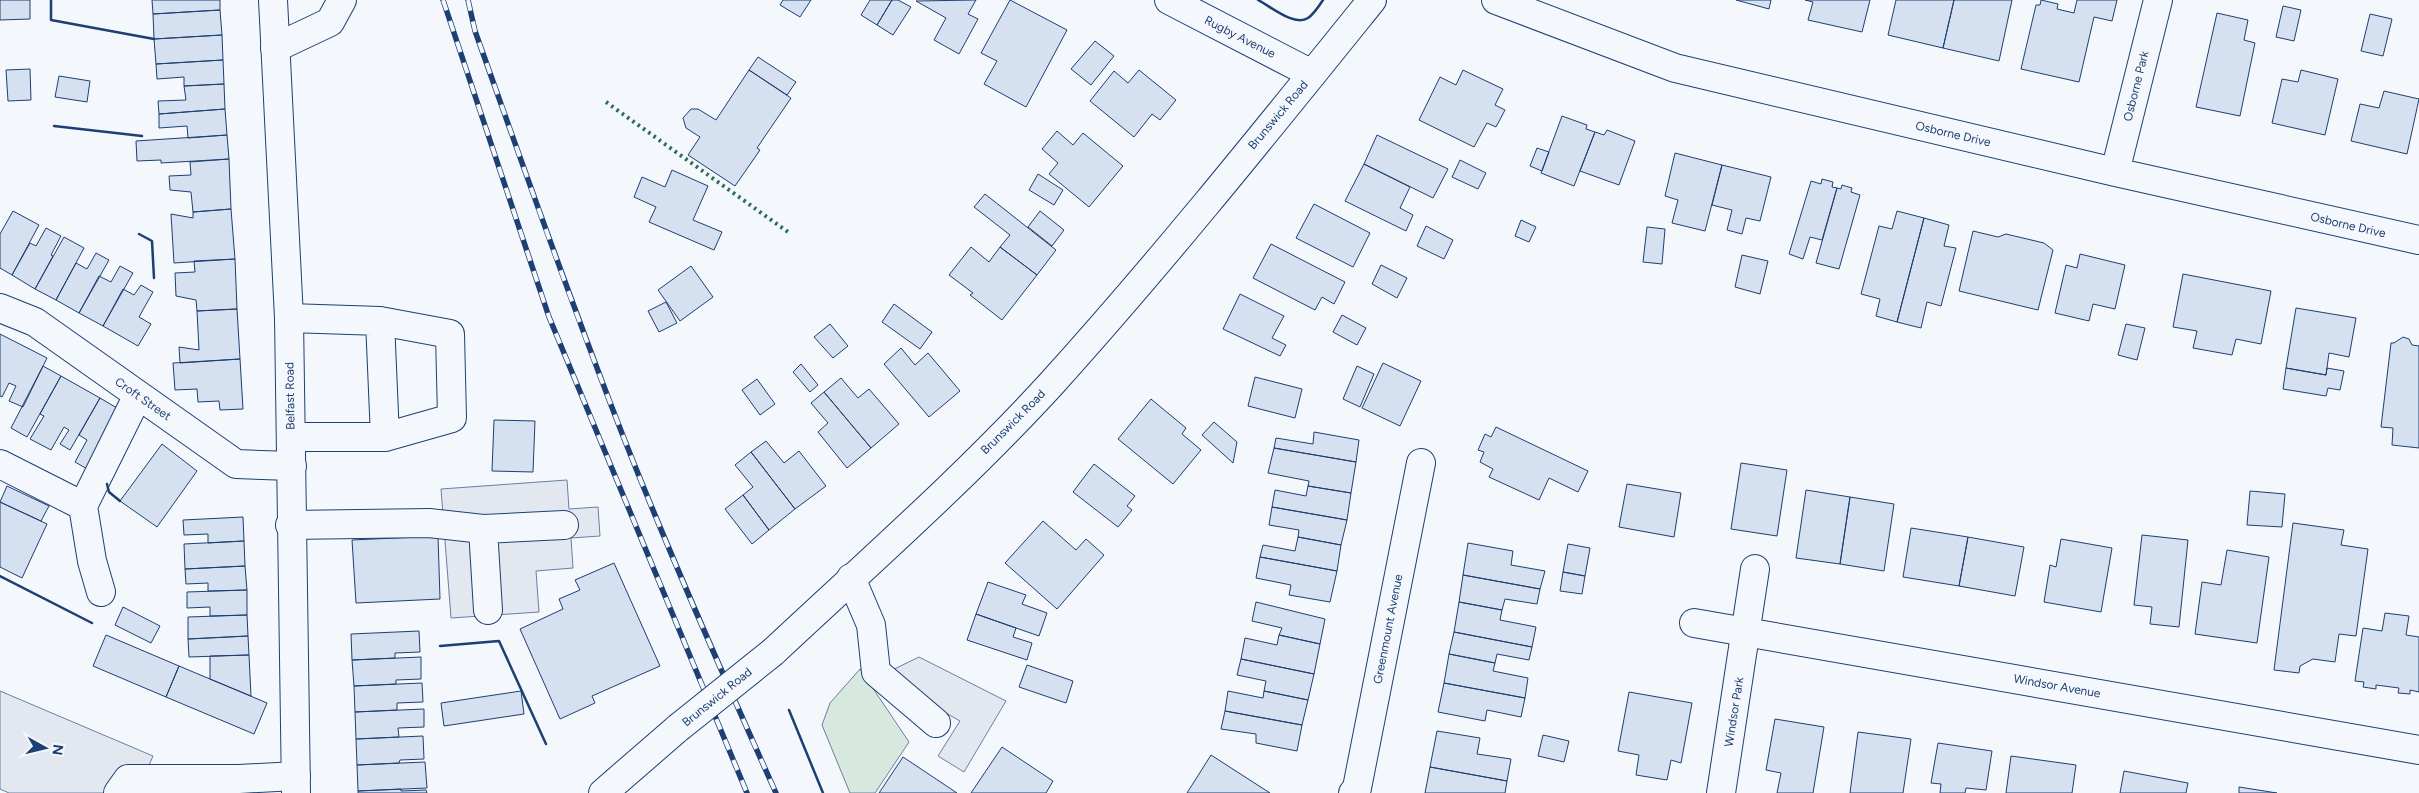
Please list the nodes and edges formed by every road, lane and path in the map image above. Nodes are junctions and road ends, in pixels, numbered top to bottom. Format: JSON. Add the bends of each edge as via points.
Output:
{"nodes":[{"id":1,"x":273,"y":0,"type":"edge"},
{"id":2,"x":342,"y":0,"type":"edge"},
{"id":3,"x":1169,"y":0,"type":"edge"},
{"id":4,"x":1372,"y":0,"type":"edge"},
{"id":5,"x":1496,"y":0,"type":"edge"},
{"id":6,"x":2158,"y":0,"type":"edge"},
{"id":7,"x":275,"y":48,"type":"junction"},
{"id":8,"x":1312,"y":74,"type":"junction"},
{"id":9,"x":2115,"y":172,"type":"junction"},
{"id":10,"x":2419,"y":240,"type":"edge"},
{"id":11,"x":0,"y":308,"type":"edge"},
{"id":12,"x":289,"y":318,"type":"junction"},
{"id":13,"x":380,"y":321,"type":"junction"},
{"id":14,"x":138,"y":395,"type":"junction"},
{"id":15,"x":291,"y":437,"type":"junction"},
{"id":16,"x":385,"y":437,"type":"junction"},
{"id":17,"x":1421,"y":463,"type":"dead end"},
{"id":18,"x":0,"y":464,"type":"edge"},
{"id":19,"x":292,"y":466,"type":"junction"},
{"id":20,"x":83,"y":506,"type":"junction"},
{"id":21,"x":290,"y":525,"type":"junction"},
{"id":22,"x":564,"y":525,"type":"dead end"},
{"id":23,"x":483,"y":529,"type":"junction"},
{"id":24,"x":1755,"y":569,"type":"dead end"},
{"id":25,"x":851,"y":578,"type":"junction"},
{"id":26,"x":100,"y":592,"type":"dead end"},
{"id":27,"x":488,"y":610,"type":"dead end"},
{"id":28,"x":1694,"y":622,"type":"dead end"},
{"id":29,"x":1746,"y":631,"type":"junction"},
{"id":30,"x":936,"y":723,"type":"dead end"},
{"id":31,"x":2419,"y":750,"type":"edge"},
{"id":32,"x":296,"y":784,"type":"edge"},
{"id":33,"x":118,"y":793,"type":"edge"},
{"id":34,"x":603,"y":793,"type":"edge"},
{"id":35,"x":1353,"y":793,"type":"edge"},
{"id":36,"x":1721,"y":793,"type":"edge"}],
"edges":[{"from":1,"to":7,"type":"street","name":"Belfast Road"},
{"from":2,"to":7,"type":"street","via":[[330,22]]},
{"from":3,"to":8,"type":"street","name":"Rugby Avenue"},
{"from":4,"to":8,"type":"street","name":"Brunswick Road"},
{"from":5,"to":9,"type":"street","name":"Osborne Drive","via":[[1675,68]]},
{"from":6,"to":9,"type":"street","name":"Osborne Park"},
{"from":7,"to":12,"type":"street","name":"Belfast Road"},
{"from":8,"to":25,"type":"street","name":"Brunswick Road","via":[[1051,384],[964,472]]},
{"from":9,"to":10,"type":"street","name":"Osborne Drive"},
{"from":11,"to":14,"type":"street","name":"Croft Street","via":[[34,322]]},
{"from":12,"to":13,"type":"street"},
{"from":12,"to":15,"type":"street","name":"Belfast Road"},
{"from":13,"to":16,"type":"street"},
{"from":13,"to":16,"type":"street","via":[[450,334],[452,418]]},
{"from":14,"to":19,"type":"street","name":"Croft Street","via":[[236,464]]},
{"from":14,"to":20,"type":"street"},
{"from":15,"to":16,"type":"street"},
{"from":15,"to":19,"type":"street","name":"Belfast Road"},
{"from":17,"to":35,"type":"street","name":"Greenmount Avenue","via":[[1359,778]]},
{"from":18,"to":20,"type":"street"},
{"from":19,"to":21,"type":"street","name":"Belfast Road"},
{"from":20,"to":26,"type":"street"},
{"from":21,"to":23,"type":"street","via":[[429,523]]},
{"from":21,"to":32,"type":"street","name":"Belfast Road"},
{"from":22,"to":23,"type":"street"},
{"from":23,"to":27,"type":"street"},
{"from":24,"to":29,"type":"street","name":"Windsor Park"},
{"from":25,"to":30,"type":"street","via":[[871,625],[876,672]]},
{"from":25,"to":34,"type":"street","name":"Brunswick Road","bridge":true,"via":[[773,652]]},
{"from":28,"to":29,"type":"street","name":"Windsor Avenue"},
{"from":29,"to":31,"type":"street","name":"Windsor Avenue"},
{"from":29,"to":36,"type":"street","name":"Windsor Park"},
{"from":32,"to":33,"type":"street","via":[[239,779],[128,779]]}]}
